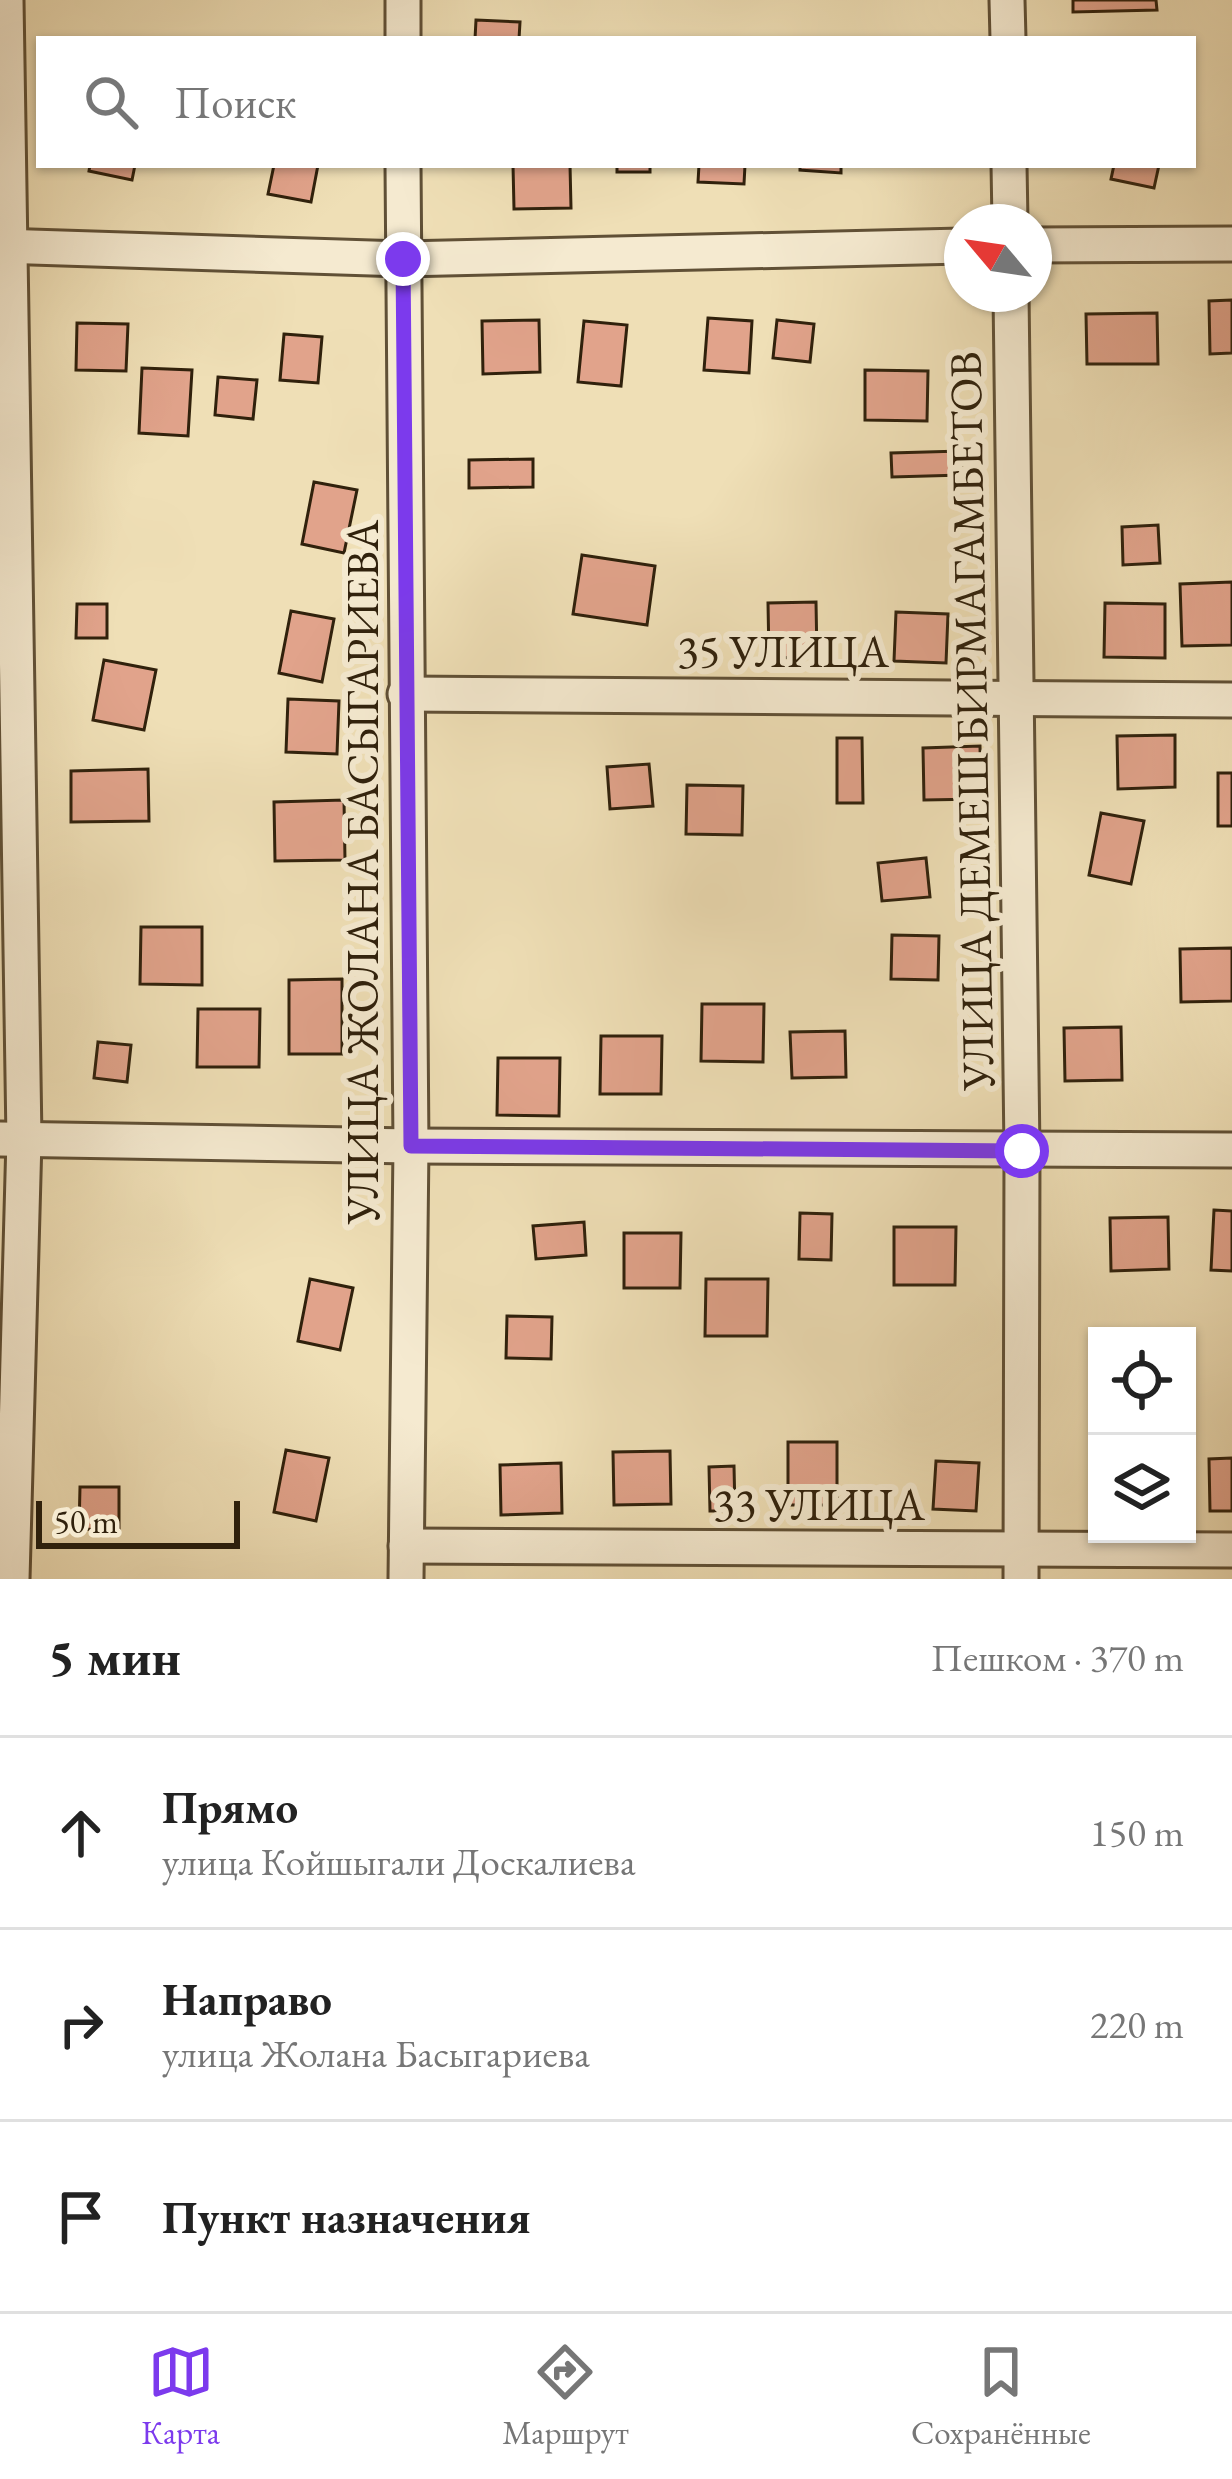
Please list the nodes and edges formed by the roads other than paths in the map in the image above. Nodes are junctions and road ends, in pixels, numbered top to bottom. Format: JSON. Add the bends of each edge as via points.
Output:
{"nodes":[{"id":1,"x":6,"y":0,"type":"edge"},
{"id":2,"x":404,"y":0,"type":"edge"},
{"id":3,"x":1007,"y":0,"type":"edge"},
{"id":4,"x":403,"y":36,"type":"edge"},
{"id":5,"x":1008,"y":36,"type":"edge"},
{"id":6,"x":403,"y":168,"type":"edge"},
{"id":7,"x":1010,"y":168,"type":"edge"},
{"id":8,"x":1010,"y":204,"type":"edge"},
{"id":9,"x":1052,"y":244,"type":"edge"},
{"id":10,"x":1232,"y":244,"type":"edge"},
{"id":11,"x":3,"y":246,"type":"edge"},
{"id":12,"x":944,"y":246,"type":"edge"},
{"id":13,"x":403,"y":259,"type":"junction"},
{"id":14,"x":1011,"y":312,"type":"edge"},
{"id":15,"x":405,"y":694,"type":"junction"},
{"id":16,"x":1017,"y":697,"type":"junction"},
{"id":17,"x":1232,"y":700,"type":"edge"},
{"id":18,"x":12,"y":1139,"type":"edge"},
{"id":19,"x":411,"y":1146,"type":"junction"},
{"id":20,"x":1232,"y":1150,"type":"edge"},
{"id":21,"x":1022,"y":1151,"type":"junction"},
{"id":22,"x":1232,"y":1550,"type":"edge"},
{"id":23,"x":406,"y":1562,"type":"edge"},
{"id":24,"x":1020,"y":1565,"type":"edge"},
{"id":25,"x":12,"y":1579,"type":"edge"}],
"edges":[{"from":1,"to":11,"type":"street"},
{"from":2,"to":4,"type":"street"},
{"from":3,"to":5,"type":"street"},
{"from":6,"to":13,"type":"street","name":"УЛИЦА ЖОЛАНА БАСЫГАРИЕВА"},
{"from":7,"to":8,"type":"street"},
{"from":9,"to":10,"type":"street"},
{"from":11,"to":13,"type":"street"},
{"from":11,"to":18,"type":"street"},
{"from":12,"to":13,"type":"street"},
{"from":13,"to":15,"type":"street","name":"УЛИЦА ЖОЛАНА БАСЫГАРИЕВА"},
{"from":14,"to":16,"type":"street","name":"УЛИЦА ДЕМЕШ БИРМАГАМБЕТОВ"},
{"from":15,"to":16,"type":"street","name":"35 УЛИЦА"},
{"from":15,"to":19,"type":"street","name":"УЛИЦА ЖОЛАНА БАСЫГАРИЕВА"},
{"from":16,"to":17,"type":"street","name":"35 УЛИЦА"},
{"from":16,"to":21,"type":"street","name":"УЛИЦА ДЕМЕШ БИРМАГАМБЕТОВ"},
{"from":18,"to":19,"type":"street"},
{"from":18,"to":25,"type":"street"},
{"from":19,"to":21,"type":"street"},
{"from":19,"to":23,"type":"street","name":"УЛИЦА ЖОЛАНА БАСЫГАРИЕВА"},
{"from":20,"to":21,"type":"street"},
{"from":21,"to":24,"type":"street","name":"УЛИЦА ДЕМЕШ БИРМАГАМБЕТОВ"},
{"from":22,"to":24,"type":"street","name":"33 УЛИЦА"},
{"from":23,"to":24,"type":"street","name":"33 УЛИЦА"}]}
